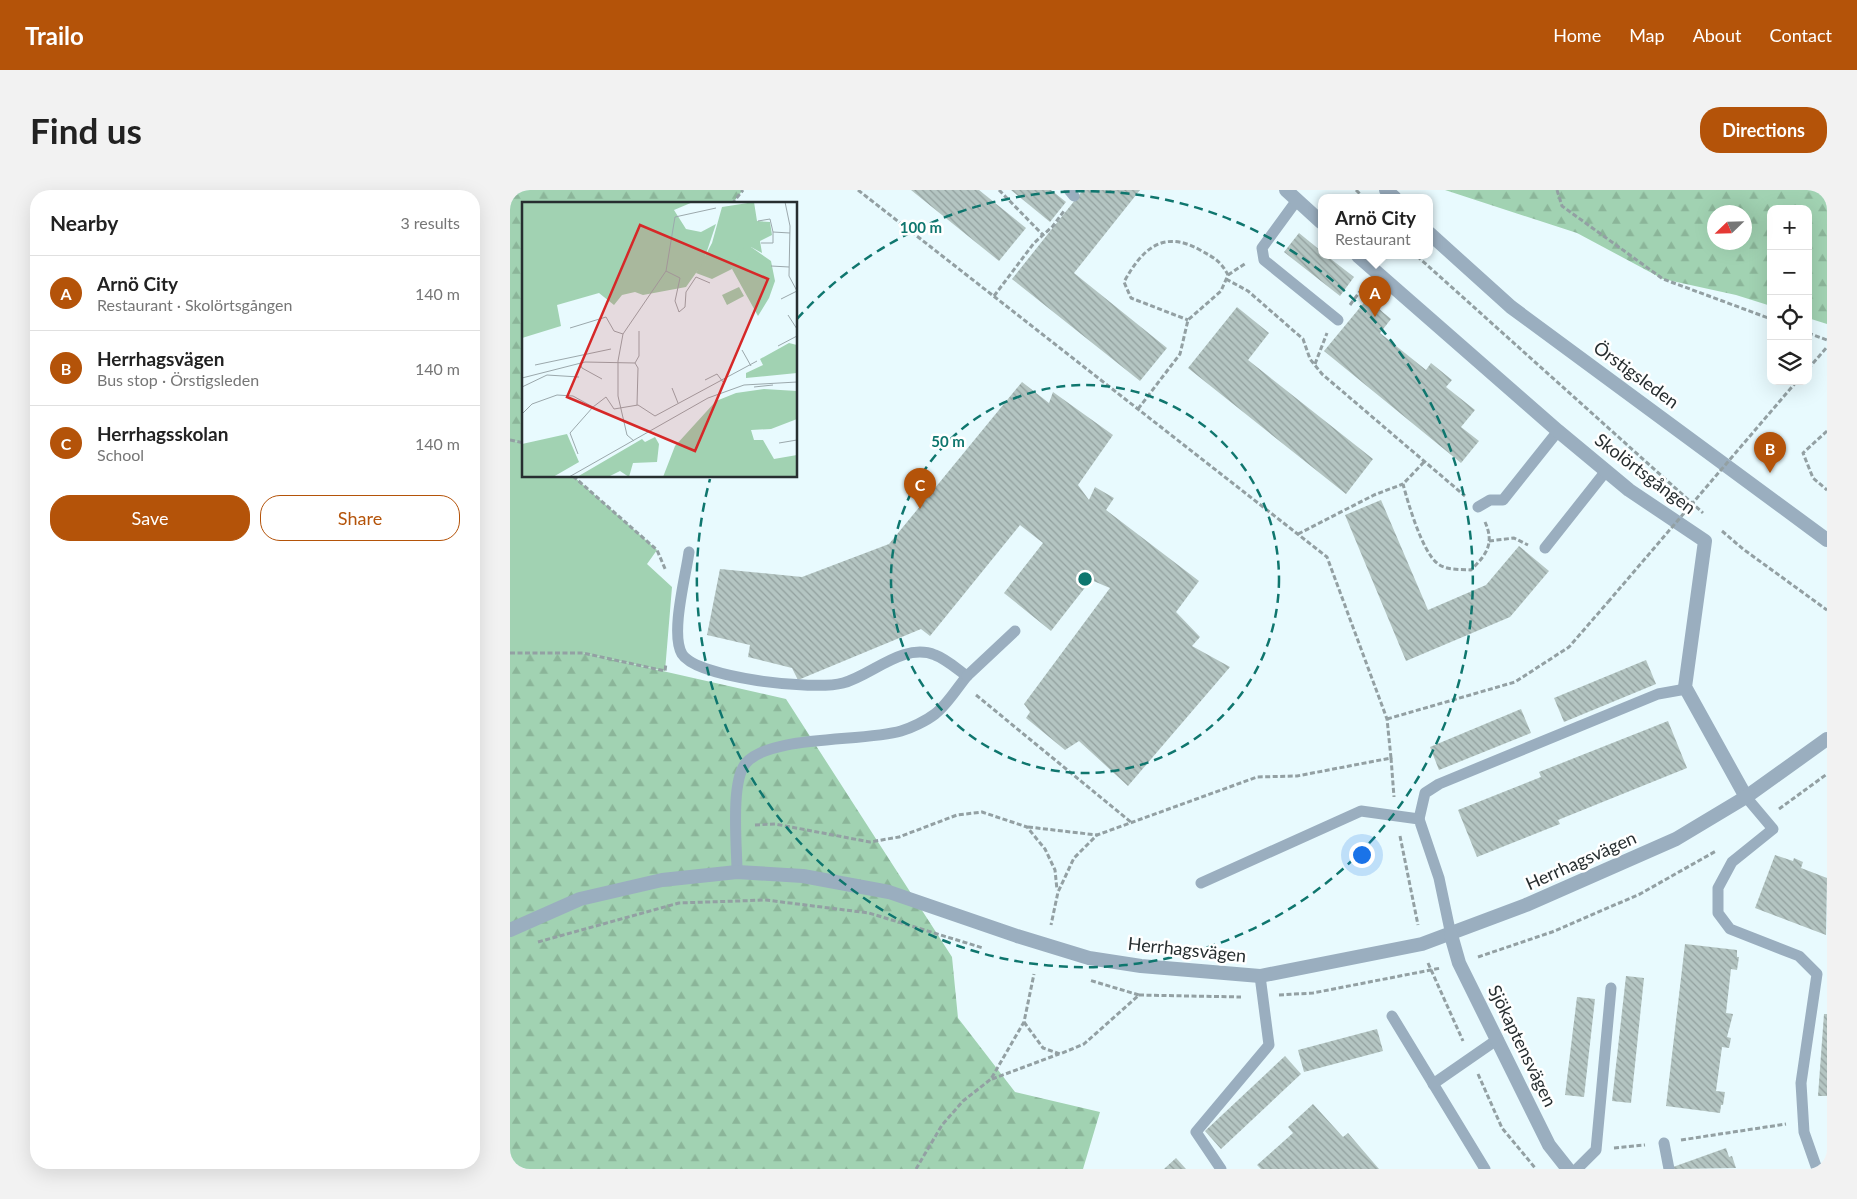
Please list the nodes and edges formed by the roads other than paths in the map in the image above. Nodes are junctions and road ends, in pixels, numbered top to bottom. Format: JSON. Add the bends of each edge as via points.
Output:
{"nodes":[{"id":1,"x":1286,"y":190,"type":"edge"},
{"id":2,"x":1297,"y":200,"type":"junction"},
{"id":3,"x":1318,"y":219,"type":"edge"},
{"id":4,"x":1433,"y":237,"type":"edge"},
{"id":5,"x":1361,"y":259,"type":"edge"},
{"id":6,"x":1338,"y":320,"type":"dead end"},
{"id":7,"x":1558,"y":431,"type":"junction"},
{"id":8,"x":1606,"y":471,"type":"junction"},
{"id":9,"x":1478,"y":507,"type":"road end"},
{"id":10,"x":1827,"y":540,"type":"edge"},
{"id":11,"x":1545,"y":548,"type":"road end"},
{"id":12,"x":689,"y":552,"type":"dead end"},
{"id":13,"x":1014,"y":630,"type":"dead end"},
{"id":14,"x":964,"y":679,"type":"junction"},
{"id":15,"x":1686,"y":689,"type":"junction"},
{"id":16,"x":1827,"y":739,"type":"edge"},
{"id":17,"x":1746,"y":797,"type":"junction"},
{"id":18,"x":1419,"y":819,"type":"junction"},
{"id":19,"x":737,"y":872,"type":"junction"},
{"id":20,"x":1201,"y":883,"type":"dead end"},
{"id":21,"x":510,"y":930,"type":"edge"},
{"id":22,"x":1451,"y":935,"type":"junction"},
{"id":23,"x":1260,"y":976,"type":"junction"},
{"id":24,"x":1822,"y":976,"type":"edge"},
{"id":25,"x":1611,"y":988,"type":"dead end"},
{"id":26,"x":1392,"y":1016,"type":"dead end"},
{"id":27,"x":1498,"y":1039,"type":"junction"},
{"id":28,"x":1433,"y":1084,"type":"junction"},
{"id":29,"x":1664,"y":1143,"type":"road end"},
{"id":30,"x":1221,"y":1169,"type":"edge"},
{"id":31,"x":1484,"y":1169,"type":"edge"},
{"id":32,"x":1568,"y":1169,"type":"edge"},
{"id":33,"x":1577,"y":1169,"type":"edge"},
{"id":34,"x":1669,"y":1169,"type":"edge"},
{"id":35,"x":1817,"y":1169,"type":"edge"}],
"edges":[{"from":1,"to":2,"type":"street"},
{"from":2,"to":3,"type":"street"},
{"from":2,"to":6,"type":"lane","via":[[1262,248],[1264,260]]},
{"from":4,"to":10,"type":"street","name":"Örstigsleden","via":[[1511,307]]},
{"from":5,"to":7,"type":"street","name":"Skolörtsgången"},
{"from":7,"to":8,"type":"street","name":"Skolörtsgången"},
{"from":7,"to":9,"type":"lane","via":[[1503,500],[1490,500]]},
{"from":8,"to":11,"type":"lane"},
{"from":8,"to":15,"type":"street","name":"Skolörtsgången","via":[[1705,541]]},
{"from":12,"to":14,"type":"lane","via":[[677,630],[681,652],[690,663],[737,678],[814,686],[843,683],[913,652],[934,654]]},
{"from":13,"to":14,"type":"lane"},
{"from":14,"to":19,"type":"lane","via":[[936,714],[902,731],[786,744],[746,763],[736,788]]},
{"from":15,"to":17,"type":"street"},
{"from":15,"to":18,"type":"lane","via":[[1658,694],[1439,784],[1425,793]]},
{"from":16,"to":17,"type":"street","name":"Herrhagsvägen"},
{"from":17,"to":22,"type":"street","name":"Herrhagsvägen","via":[[1676,839],[1526,906]]},
{"from":17,"to":24,"type":"lane","via":[[1773,829],[1732,862],[1718,888],[1718,913],[1730,929],[1799,956]]},
{"from":18,"to":20,"type":"lane","via":[[1361,811]]},
{"from":18,"to":22,"type":"lane","via":[[1439,878]]},
{"from":19,"to":21,"type":"street","name":"Herrhagsvägen","via":[[662,880],[580,899]]},
{"from":19,"to":23,"type":"street","name":"Herrhagsvägen","via":[[803,876],[889,892],[1089,958],[1141,966]]},
{"from":22,"to":23,"type":"street","name":"Herrhagsvägen","via":[[1422,944]]},
{"from":22,"to":27,"type":"street","name":"Sjökaptensvägen","via":[[1459,963]]},
{"from":23,"to":30,"type":"lane","via":[[1269,1045],[1196,1132]]},
{"from":24,"to":35,"type":"lane","via":[[1801,1083],[1804,1132]]},
{"from":25,"to":33,"type":"lane","via":[[1596,1150]]},
{"from":26,"to":28,"type":"lane"},
{"from":27,"to":28,"type":"lane"},
{"from":27,"to":32,"type":"street","name":"Sjökaptensvägen","via":[[1550,1145]]},
{"from":28,"to":31,"type":"lane"},
{"from":29,"to":34,"type":"lane"}]}
